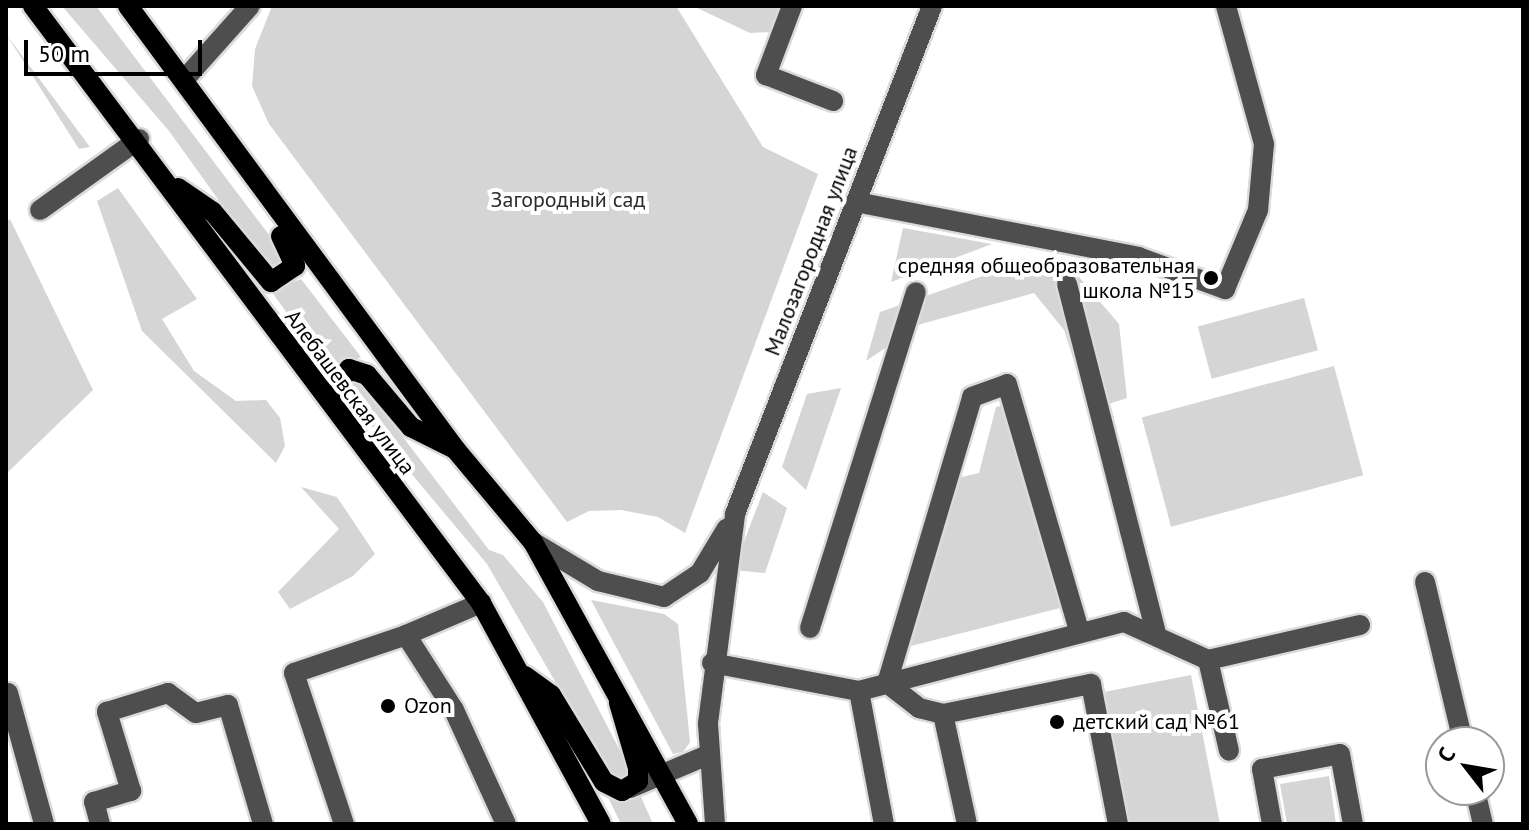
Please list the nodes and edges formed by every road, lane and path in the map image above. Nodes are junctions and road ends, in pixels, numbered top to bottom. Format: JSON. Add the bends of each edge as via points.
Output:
{"nodes":[{"id":1,"x":33,"y":6,"type":"edge"},
{"id":2,"x":128,"y":6,"type":"edge"},
{"id":3,"x":250,"y":6,"type":"edge"},
{"id":4,"x":792,"y":6,"type":"edge"},
{"id":5,"x":932,"y":6,"type":"edge"},
{"id":6,"x":1226,"y":6,"type":"edge"},
{"id":7,"x":184,"y":80,"type":"junction"},
{"id":8,"x":833,"y":101,"type":"dead end"},
{"id":9,"x":139,"y":139,"type":"junction"},
{"id":10,"x":164,"y":179,"type":"junction"},
{"id":11,"x":260,"y":188,"type":"junction"},
{"id":12,"x":856,"y":202,"type":"junction"},
{"id":13,"x":40,"y":210,"type":"dead end"},
{"id":14,"x":1067,"y":284,"type":"dead end"},
{"id":15,"x":916,"y":292,"type":"dead end"},
{"id":16,"x":353,"y":439,"type":"junction"},
{"id":17,"x":456,"y":450,"type":"junction"},
{"id":18,"x":735,"y":514,"type":"junction"},
{"id":19,"x":533,"y":542,"type":"junction"},
{"id":20,"x":1425,"y":582,"type":"dead end"},
{"id":21,"x":481,"y":603,"type":"junction"},
{"id":22,"x":1360,"y":625,"type":"dead end"},
{"id":23,"x":810,"y":628,"type":"dead end"},
{"id":24,"x":1080,"y":633,"type":"junction"},
{"id":25,"x":1156,"y":634,"type":"junction"},
{"id":26,"x":406,"y":635,"type":"junction"},
{"id":27,"x":1208,"y":660,"type":"junction"},
{"id":28,"x":712,"y":663,"type":"junction"},
{"id":29,"x":522,"y":674,"type":"junction"},
{"id":30,"x":887,"y":683,"type":"junction"},
{"id":31,"x":618,"y":690,"type":"junction"},
{"id":32,"x":859,"y":691,"type":"junction"},
{"id":33,"x":8,"y":693,"type":"dead end"},
{"id":34,"x":943,"y":714,"type":"junction"},
{"id":35,"x":1459,"y":726,"type":"edge"},
{"id":36,"x":1229,"y":751,"type":"dead end"},
{"id":37,"x":710,"y":754,"type":"junction"},
{"id":38,"x":662,"y":774,"type":"junction"},
{"id":39,"x":630,"y":788,"type":"junction"},
{"id":40,"x":44,"y":824,"type":"edge"},
{"id":41,"x":100,"y":824,"type":"edge"},
{"id":42,"x":263,"y":824,"type":"edge"},
{"id":43,"x":344,"y":824,"type":"edge"},
{"id":44,"x":506,"y":824,"type":"edge"},
{"id":45,"x":601,"y":824,"type":"edge"},
{"id":46,"x":688,"y":824,"type":"edge"},
{"id":47,"x":715,"y":824,"type":"edge"},
{"id":48,"x":884,"y":824,"type":"edge"},
{"id":49,"x":967,"y":824,"type":"edge"},
{"id":50,"x":1118,"y":824,"type":"edge"},
{"id":51,"x":1272,"y":824,"type":"edge"},
{"id":52,"x":1353,"y":824,"type":"edge"}],
"edges":[{"from":1,"to":9,"type":"main road","name":"Алебашевская улица"},
{"from":2,"to":7,"type":"main road"},
{"from":3,"to":7,"type":"street"},
{"from":4,"to":8,"type":"street","via":[[766,75]]},
{"from":5,"to":12,"type":"street","name":"Малозагородная улица"},
{"from":6,"to":12,"type":"street","via":[[1264,144],[1258,210],[1225,289],[1138,257]]},
{"from":7,"to":11,"type":"main road"},
{"from":9,"to":10,"type":"main road","name":"Алебашевская улица"},
{"from":9,"to":13,"type":"street"},
{"from":10,"to":11,"type":"main road","via":[[213,212],[263,276],[282,281],[294,255]]},
{"from":10,"to":16,"type":"main road","name":"Алебашевская улица"},
{"from":11,"to":17,"type":"main road"},
{"from":12,"to":18,"type":"street","name":"Малозагородная улица"},
{"from":14,"to":25,"type":"street"},
{"from":15,"to":23,"type":"street"},
{"from":16,"to":17,"type":"main road","via":[[353,418],[337,385],[349,369],[367,375],[411,427]]},
{"from":16,"to":21,"type":"main road","name":"Алебашевская улица"},
{"from":17,"to":19,"type":"main road"},
{"from":18,"to":19,"type":"street","name":"Малозагородная улица","via":[[700,573],[664,597],[598,581]]},
{"from":18,"to":28,"type":"street","name":"Малозагородная улица"},
{"from":19,"to":31,"type":"main road"},
{"from":20,"to":35,"type":"street"},
{"from":21,"to":26,"type":"street"},
{"from":21,"to":29,"type":"main road","name":"Алебашевская улица"},
{"from":22,"to":27,"type":"street"},
{"from":24,"to":25,"type":"street","via":[[1124,622]]},
{"from":24,"to":30,"type":"street"},
{"from":24,"to":30,"type":"street","via":[[1007,384],[972,397]]},
{"from":25,"to":27,"type":"street"},
{"from":26,"to":43,"type":"street","via":[[294,673]]},
{"from":26,"to":44,"type":"street","via":[[454,710]]},
{"from":27,"to":36,"type":"street"},
{"from":28,"to":32,"type":"street"},
{"from":28,"to":37,"type":"street","name":"Малозагородная улица"},
{"from":29,"to":39,"type":"main road","via":[[551,695],[604,782]]},
{"from":29,"to":45,"type":"main road","name":"Алебашевская улица"},
{"from":30,"to":32,"type":"street"},
{"from":30,"to":34,"type":"street","via":[[919,708]]},
{"from":31,"to":38,"type":"main road"},
{"from":31,"to":39,"type":"main road","via":[[622,728],[638,768]]},
{"from":32,"to":48,"type":"street"},
{"from":33,"to":40,"type":"street"},
{"from":34,"to":49,"type":"street"},
{"from":34,"to":50,"type":"street","via":[[1091,684]]},
{"from":37,"to":38,"type":"street"},
{"from":37,"to":47,"type":"street","name":"Малозагородная улица"},
{"from":38,"to":39,"type":"street"},
{"from":38,"to":46,"type":"main road"},
{"from":41,"to":42,"type":"street","via":[[94,802],[131,791],[107,712],[168,693],[196,713],[228,705]]},
{"from":51,"to":52,"type":"street","via":[[1262,769],[1340,754]]}]}
